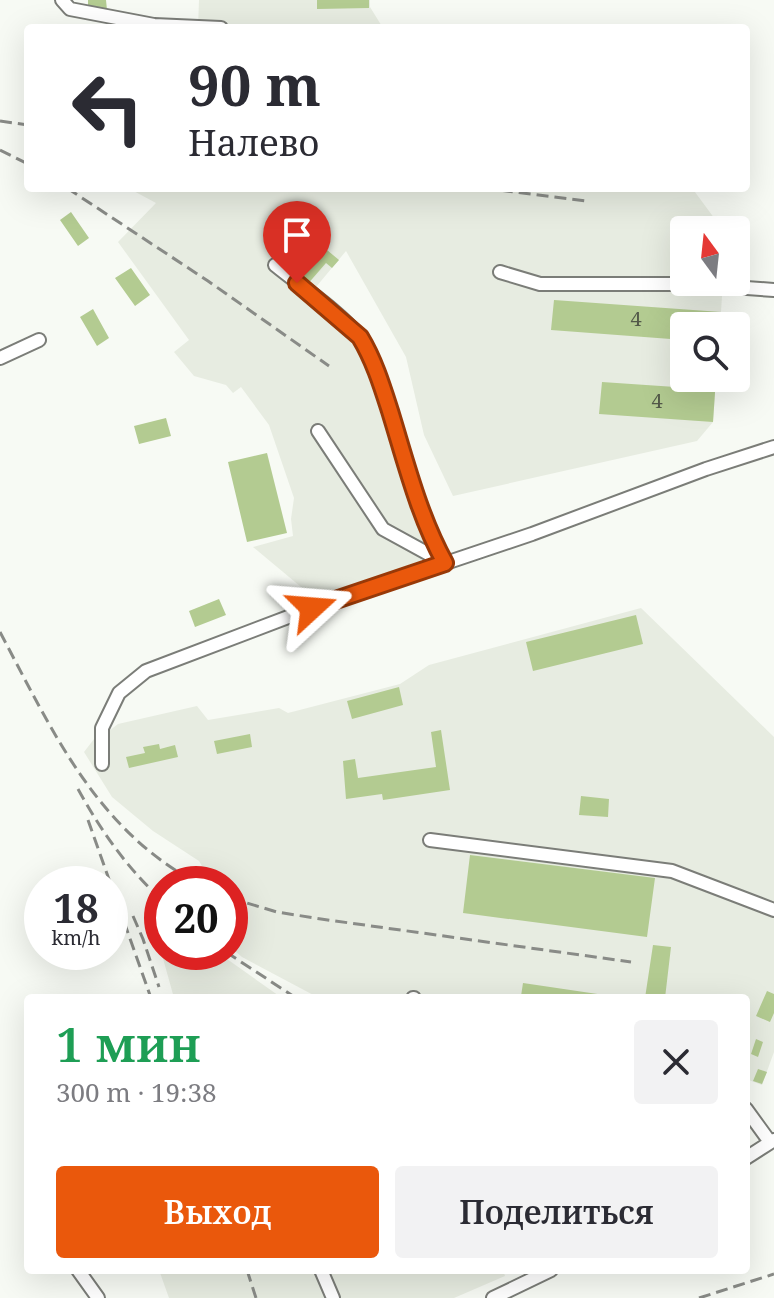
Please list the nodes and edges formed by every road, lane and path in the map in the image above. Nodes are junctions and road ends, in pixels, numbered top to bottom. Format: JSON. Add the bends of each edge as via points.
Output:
{"nodes":[{"id":1,"x":62,"y":0,"type":"edge"},
{"id":2,"x":149,"y":24,"type":"edge"},
{"id":3,"x":275,"y":265,"type":"dead end"},
{"id":4,"x":500,"y":272,"type":"dead end"},
{"id":5,"x":774,"y":290,"type":"edge"},
{"id":6,"x":39,"y":340,"type":"dead end"},
{"id":7,"x":0,"y":358,"type":"edge"},
{"id":8,"x":318,"y":431,"type":"dead end"},
{"id":9,"x":774,"y":447,"type":"edge"},
{"id":10,"x":445,"y":563,"type":"junction"},
{"id":11,"x":102,"y":764,"type":"dead end"},
{"id":12,"x":430,"y":840,"type":"dead end"},
{"id":13,"x":774,"y":910,"type":"edge"},
{"id":14,"x":750,"y":1118,"type":"edge"},
{"id":15,"x":762,"y":1144,"type":"edge"},
{"id":16,"x":81,"y":1274,"type":"edge"},
{"id":17,"x":323,"y":1274,"type":"edge"},
{"id":18,"x":543,"y":1274,"type":"edge"},
{"id":19,"x":98,"y":1298,"type":"edge"},
{"id":20,"x":333,"y":1298,"type":"edge"},
{"id":21,"x":493,"y":1298,"type":"edge"}],
"edges":[{"from":1,"to":2,"type":"street","via":[[70,9]]},
{"from":3,"to":10,"type":"street","via":[[366,347],[423,517]]},
{"from":4,"to":5,"type":"street","via":[[540,284]]},
{"from":6,"to":7,"type":"street"},
{"from":8,"to":10,"type":"street","via":[[383,529]]},
{"from":9,"to":10,"type":"street"},
{"from":10,"to":11,"type":"street","via":[[146,671],[119,693],[102,728]]},
{"from":12,"to":13,"type":"street","via":[[672,871]]},
{"from":14,"to":15,"type":"street"},
{"from":16,"to":19,"type":"street"},
{"from":17,"to":20,"type":"street"},
{"from":18,"to":21,"type":"street"}]}
